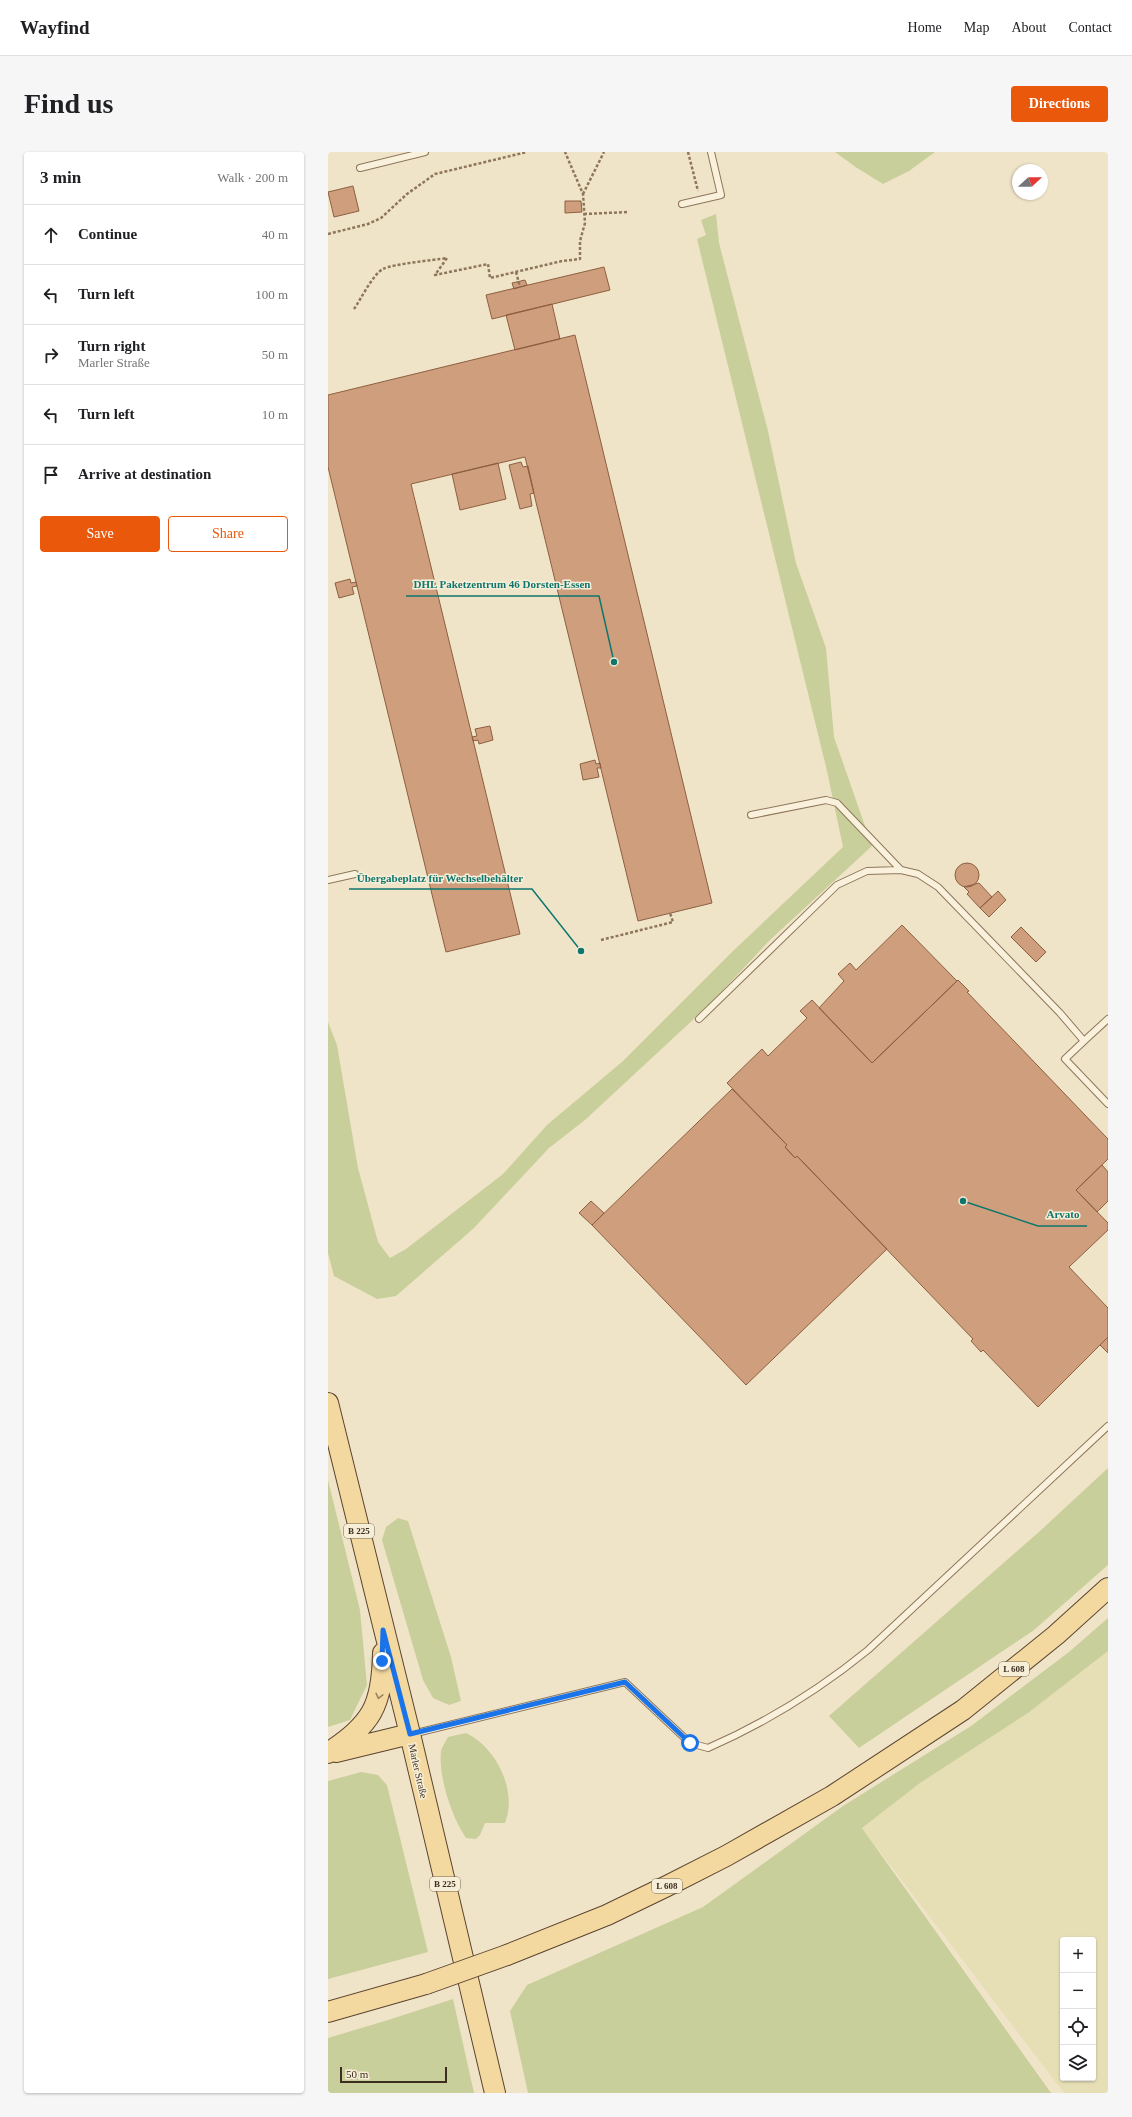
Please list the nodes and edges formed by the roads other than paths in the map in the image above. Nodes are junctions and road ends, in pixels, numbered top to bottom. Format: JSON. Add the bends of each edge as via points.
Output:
{"nodes":[{"id":1,"x":425,"y":152,"type":"edge"},
{"id":2,"x":711,"y":152,"type":"edge"},
{"id":3,"x":360,"y":168,"type":"dead end"},
{"id":4,"x":682,"y":204,"type":"dead end"},
{"id":5,"x":751,"y":815,"type":"dead end"},
{"id":6,"x":901,"y":870,"type":"junction"},
{"id":7,"x":355,"y":874,"type":"dead end"},
{"id":8,"x":328,"y":880,"type":"edge"},
{"id":9,"x":699,"y":1018,"type":"dead end"},
{"id":10,"x":1108,"y":1019,"type":"edge"},
{"id":11,"x":1084,"y":1041,"type":"junction"},
{"id":12,"x":1108,"y":1104,"type":"edge"},
{"id":13,"x":328,"y":1403,"type":"edge"},
{"id":14,"x":1108,"y":1426,"type":"edge"},
{"id":15,"x":1108,"y":1588,"type":"edge"},
{"id":16,"x":383,"y":1630,"type":"junction"},
{"id":17,"x":410,"y":1734,"type":"junction"},
{"id":18,"x":328,"y":1753,"type":"edge"},
{"id":19,"x":382,"y":1997,"type":"junction"},
{"id":20,"x":328,"y":2003,"type":"edge"},
{"id":21,"x":328,"y":2012,"type":"edge"},
{"id":22,"x":328,"y":2023,"type":"edge"},
{"id":23,"x":494,"y":2093,"type":"edge"}],
"edges":[{"from":1,"to":3,"type":"lane"},
{"from":2,"to":4,"type":"lane","via":[[721,195]]},
{"from":5,"to":6,"type":"lane","via":[[826,800],[837,803]]},
{"from":6,"to":9,"type":"lane","via":[[867,871],[837,885]]},
{"from":6,"to":11,"type":"lane","via":[[918,874],[938,887]]},
{"from":7,"to":8,"type":"lane"},
{"from":10,"to":11,"type":"lane"},
{"from":11,"to":12,"type":"lane","via":[[1065,1059]]},
{"from":13,"to":16,"type":"main road","name":"Marler Straße","number":"B 225"},
{"from":14,"to":17,"type":"lane","via":[[868,1650],[838,1674],[784,1710],[708,1748],[690,1743],[625,1682]]},
{"from":15,"to":19,"type":"main road","number":"L 608","bridge":true,"via":[[1056,1635],[963,1710],[832,1796],[752,1842],[606,1915],[507,1956]]},
{"from":16,"to":17,"type":"main road","name":"Marler Straße","number":"B 225"},
{"from":16,"to":18,"type":"main road","one_way":true,"via":[[382,1676],[378,1700],[366,1721],[350,1738]]},
{"from":17,"to":18,"type":"main road"},
{"from":17,"to":23,"type":"main road","name":"Marler Straße","number":"B 225"},
{"from":19,"to":20,"type":"main road"},
{"from":19,"to":21,"type":"main road","number":"L 608"},
{"from":19,"to":22,"type":"main road"}]}
